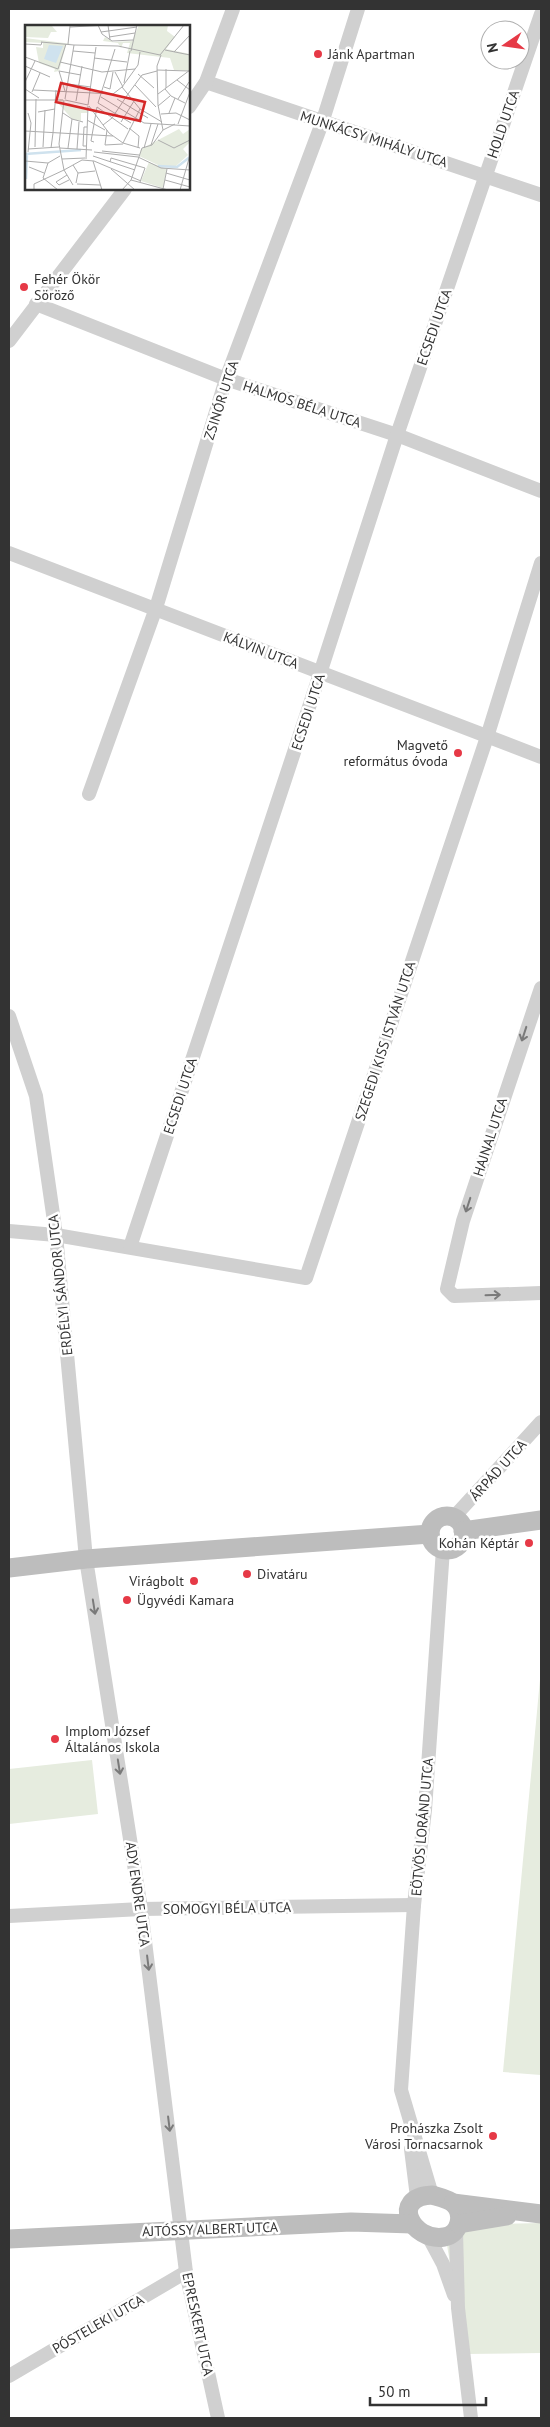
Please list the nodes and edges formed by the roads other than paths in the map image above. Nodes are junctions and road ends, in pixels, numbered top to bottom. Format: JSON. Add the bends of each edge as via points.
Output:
{"nodes":[{"id":1,"x":233,"y":9,"type":"edge"},
{"id":2,"x":358,"y":9,"type":"edge"},
{"id":3,"x":541,"y":14,"type":"edge"},
{"id":4,"x":206,"y":82,"type":"junction"},
{"id":5,"x":190,"y":105,"type":"edge"},
{"id":6,"x":322,"y":123,"type":"junction"},
{"id":7,"x":485,"y":176,"type":"junction"},
{"id":8,"x":124,"y":190,"type":"edge"},
{"id":9,"x":541,"y":194,"type":"edge"},
{"id":10,"x":36,"y":304,"type":"junction"},
{"id":11,"x":9,"y":341,"type":"edge"},
{"id":12,"x":226,"y":379,"type":"junction"},
{"id":13,"x":397,"y":436,"type":"junction"},
{"id":14,"x":541,"y":491,"type":"edge"},
{"id":15,"x":9,"y":554,"type":"edge"},
{"id":16,"x":541,"y":564,"type":"edge"},
{"id":17,"x":156,"y":608,"type":"junction"},
{"id":18,"x":321,"y":673,"type":"junction"},
{"id":19,"x":486,"y":737,"type":"junction"},
{"id":20,"x":541,"y":757,"type":"edge"},
{"id":21,"x":89,"y":794,"type":"dead end"},
{"id":22,"x":541,"y":988,"type":"edge"},
{"id":23,"x":9,"y":1016,"type":"edge"},
{"id":24,"x":9,"y":1231,"type":"edge"},
{"id":25,"x":56,"y":1235,"type":"junction"},
{"id":26,"x":130,"y":1247,"type":"junction"},
{"id":27,"x":541,"y":1293,"type":"edge"},
{"id":28,"x":541,"y":1422,"type":"edge"},
{"id":29,"x":541,"y":1520,"type":"edge"},
{"id":30,"x":463,"y":1521,"type":"junction"},
{"id":31,"x":430,"y":1534,"type":"junction"},
{"id":32,"x":443,"y":1549,"type":"junction"},
{"id":33,"x":86,"y":1558,"type":"junction"},
{"id":34,"x":9,"y":1568,"type":"edge"},
{"id":35,"x":414,"y":1906,"type":"junction"},
{"id":36,"x":141,"y":1909,"type":"junction"},
{"id":37,"x":9,"y":1916,"type":"edge"},
{"id":38,"x":453,"y":2203,"type":"junction"},
{"id":39,"x":417,"y":2206,"type":"junction"},
{"id":40,"x":533,"y":2213,"type":"edge"},
{"id":41,"x":458,"y":2228,"type":"junction"},
{"id":42,"x":182,"y":2230,"type":"junction"},
{"id":43,"x":428,"y":2236,"type":"junction"},
{"id":44,"x":9,"y":2239,"type":"edge"},
{"id":45,"x":186,"y":2272,"type":"junction"},
{"id":46,"x":458,"y":2308,"type":"junction"},
{"id":47,"x":9,"y":2376,"type":"edge"},
{"id":48,"x":218,"y":2418,"type":"edge"},
{"id":49,"x":471,"y":2418,"type":"edge"}],
"edges":[{"from":1,"to":4,"type":"street"},
{"from":2,"to":6,"type":"street","name":"ZSINÓR UTCA"},
{"from":3,"to":7,"type":"street","name":"HOLD UTCA"},
{"from":4,"to":5,"type":"street"},
{"from":4,"to":6,"type":"street","name":"MUNKÁCSY MIHÁLY UTCA"},
{"from":6,"to":7,"type":"street","name":"MUNKÁCSY MIHÁLY UTCA"},
{"from":6,"to":12,"type":"street","name":"ZSINÓR UTCA"},
{"from":7,"to":9,"type":"street","name":"MUNKÁCSY MIHÁLY UTCA"},
{"from":7,"to":13,"type":"street","name":"ECSEDI UTCA"},
{"from":8,"to":10,"type":"street"},
{"from":10,"to":11,"type":"street"},
{"from":10,"to":12,"type":"street","name":"HALMOS BÉLA UTCA"},
{"from":12,"to":13,"type":"street","name":"HALMOS BÉLA UTCA"},
{"from":12,"to":17,"type":"street","name":"ZSINÓR UTCA"},
{"from":13,"to":14,"type":"street","name":"HALMOS BÉLA UTCA"},
{"from":13,"to":18,"type":"street","name":"ECSEDI UTCA"},
{"from":15,"to":17,"type":"street","name":"KÁLVIN UTCA"},
{"from":16,"to":19,"type":"street","name":"SZEGEDI KISS ISTVÁN UTCA"},
{"from":17,"to":18,"type":"street","name":"KÁLVIN UTCA"},
{"from":17,"to":21,"type":"street","name":"ZSINÓR UTCA"},
{"from":18,"to":19,"type":"street","name":"KÁLVIN UTCA"},
{"from":18,"to":26,"type":"street","name":"ECSEDI UTCA"},
{"from":19,"to":20,"type":"street","name":"KÁLVIN UTCA"},
{"from":19,"to":26,"type":"street","name":"SZEGEDI KISS ISTVÁN UTCA","via":[[306,1278]]},
{"from":22,"to":27,"type":"street","name":"HAJNAL UTCA","one_way":true,"via":[[463,1221],[447,1289],[454,1296]]},
{"from":23,"to":25,"type":"street","name":"ERDÉLYI SÁNDOR UTCA","via":[[36,1096]]},
{"from":24,"to":25,"type":"street","name":"SZEGEDI KISS ISTVÁN UTCA"},
{"from":25,"to":26,"type":"street","name":"SZEGEDI KISS ISTVÁN UTCA"},
{"from":25,"to":33,"type":"street","name":"ERDÉLYI SÁNDOR UTCA"},
{"from":28,"to":30,"type":"street","name":"ÁRPÁD UTCA"},
{"from":29,"to":30,"type":"main road"},
{"from":30,"to":31,"type":"main road","via":[[448,1516],[437,1519],[430,1528]]},
{"from":30,"to":32,"type":"main road","via":[[458,1545]]},
{"from":31,"to":32,"type":"main road","via":[[434,1543]]},
{"from":31,"to":33,"type":"main road"},
{"from":32,"to":35,"type":"street","name":"EÖTVÖS LORÁND UTCA","via":[[425,1810]]},
{"from":33,"to":34,"type":"main road"},
{"from":33,"to":36,"type":"street","name":"ADY ENDRE UTCA","one_way":true},
{"from":35,"to":36,"type":"street","name":"SOMOGYI BÉLA UTCA"},
{"from":35,"to":39,"type":"street","name":"EÖTVÖS LORÁND UTCA","via":[[401,2090]]},
{"from":36,"to":37,"type":"street","name":"SOMOGYI BÉLA UTCA"},
{"from":36,"to":42,"type":"street","name":"ADY ENDRE UTCA","one_way":true},
{"from":38,"to":39,"type":"main road"},
{"from":38,"to":40,"type":"main road"},
{"from":38,"to":41,"type":"main road","via":[[459,2216]]},
{"from":39,"to":42,"type":"main road","name":"AJTÓSSY ALBERT UTCA","via":[[351,2222]]},
{"from":39,"to":43,"type":"main road"},
{"from":40,"to":41,"type":"main road"},
{"from":41,"to":43,"type":"main road","via":[[449,2236]]},
{"from":41,"to":46,"type":"street"},
{"from":42,"to":44,"type":"main road","name":"AJTÓSSY ALBERT UTCA"},
{"from":42,"to":45,"type":"street","name":"EPRESKERT UTCA"},
{"from":43,"to":46,"type":"street","via":[[443,2264]]},
{"from":45,"to":47,"type":"street","name":"PÓSTELEKI UTCA"},
{"from":45,"to":48,"type":"street","name":"EPRESKERT UTCA"},
{"from":46,"to":49,"type":"street"}]}
